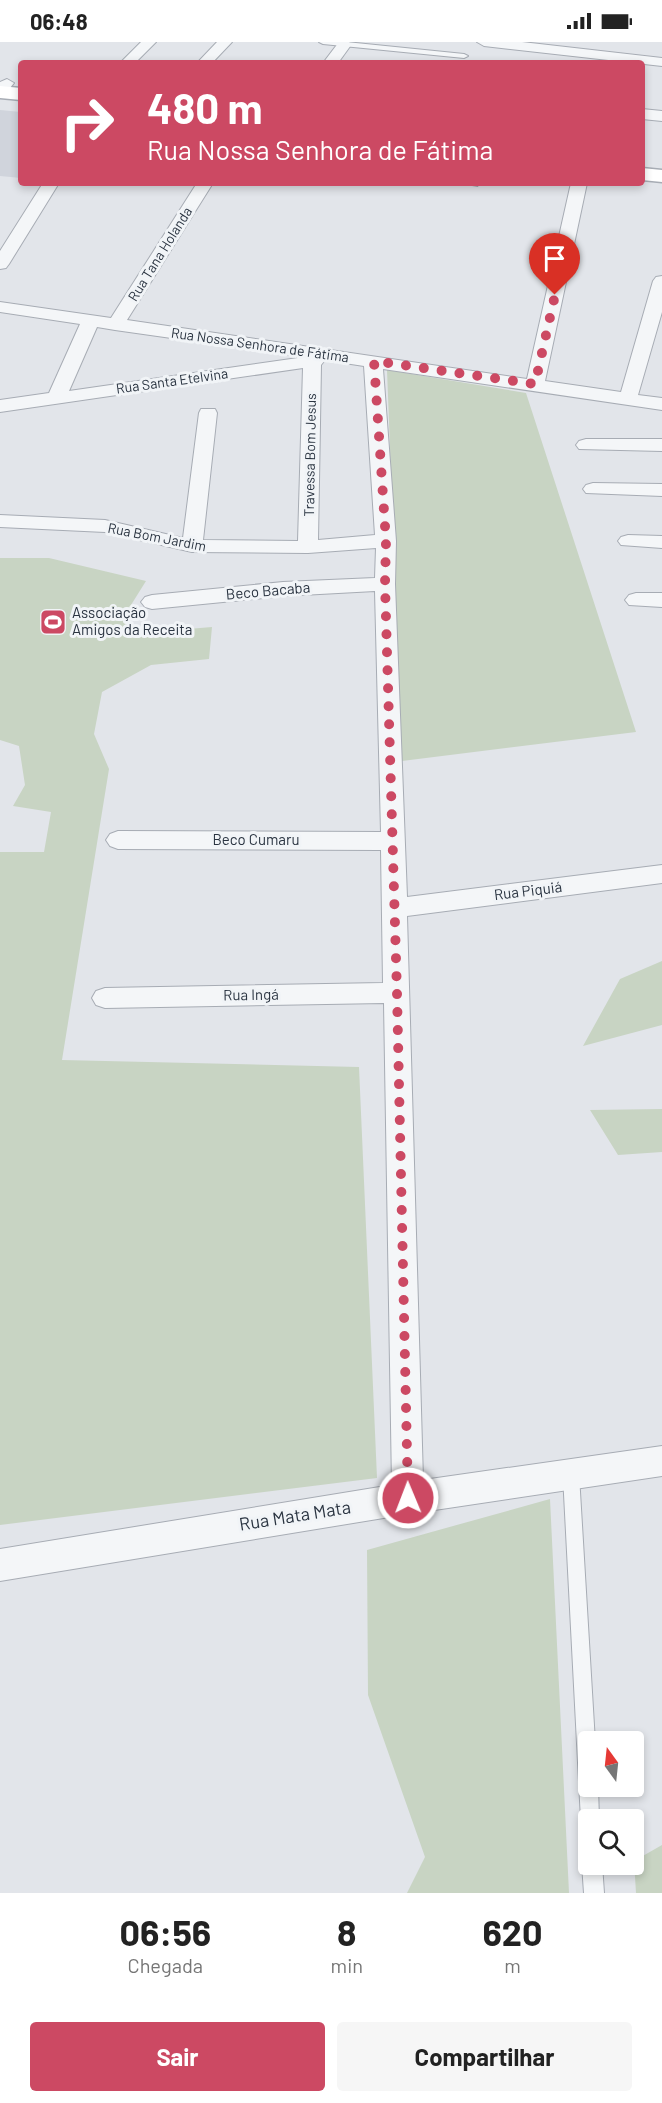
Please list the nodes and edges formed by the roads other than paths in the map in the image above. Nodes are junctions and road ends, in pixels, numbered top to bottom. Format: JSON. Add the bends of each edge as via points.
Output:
{"nodes":[{"id":1,"x":149,"y":42,"type":"edge"},
{"id":2,"x":225,"y":42,"type":"edge"},
{"id":3,"x":323,"y":42,"type":"edge"},
{"id":4,"x":484,"y":42,"type":"edge"},
{"id":5,"x":344,"y":45,"type":"junction"},
{"id":6,"x":567,"y":52,"type":"edge"},
{"id":7,"x":464,"y":56,"type":"dead end"},
{"id":8,"x":130,"y":60,"type":"edge"},
{"id":9,"x":207,"y":60,"type":"edge"},
{"id":10,"x":332,"y":60,"type":"edge"},
{"id":11,"x":643,"y":60,"type":"edge"},
{"id":12,"x":645,"y":60,"type":"edge"},
{"id":13,"x":662,"y":62,"type":"edge"},
{"id":14,"x":645,"y":114,"type":"edge"},
{"id":15,"x":662,"y":116,"type":"edge"},
{"id":16,"x":645,"y":163,"type":"edge"},
{"id":17,"x":662,"y":165,"type":"edge"},
{"id":18,"x":645,"y":174,"type":"edge"},
{"id":19,"x":662,"y":176,"type":"edge"},
{"id":20,"x":49,"y":186,"type":"edge"},
{"id":21,"x":203,"y":186,"type":"edge"},
{"id":22,"x":578,"y":186,"type":"edge"},
{"id":23,"x":0,"y":264,"type":"edge"},
{"id":24,"x":662,"y":281,"type":"edge"},
{"id":25,"x":0,"y":307,"type":"edge"},
{"id":26,"x":90,"y":322,"type":"junction"},
{"id":27,"x":115,"y":325,"type":"junction"},
{"id":28,"x":344,"y":356,"type":"junction"},
{"id":29,"x":374,"y":361,"type":"junction"},
{"id":30,"x":312,"y":362,"type":"junction"},
{"id":31,"x":535,"y":384,"type":"junction"},
{"id":32,"x":56,"y":398,"type":"junction"},
{"id":33,"x":628,"y":399,"type":"junction"},
{"id":34,"x":662,"y":404,"type":"edge"},
{"id":35,"x":0,"y":406,"type":"edge"},
{"id":36,"x":208,"y":413,"type":"dead end"},
{"id":37,"x":586,"y":445,"type":"dead end"},
{"id":38,"x":662,"y":445,"type":"edge"},
{"id":39,"x":593,"y":489,"type":"dead end"},
{"id":40,"x":662,"y":490,"type":"edge"},
{"id":41,"x":0,"y":521,"type":"edge"},
{"id":42,"x":386,"y":541,"type":"junction"},
{"id":43,"x":628,"y":541,"type":"dead end"},
{"id":44,"x":662,"y":542,"type":"edge"},
{"id":45,"x":192,"y":546,"type":"junction"},
{"id":46,"x":308,"y":547,"type":"junction"},
{"id":47,"x":385,"y":584,"type":"junction"},
{"id":48,"x":636,"y":600,"type":"dead end"},
{"id":49,"x":662,"y":600,"type":"edge"},
{"id":50,"x":152,"y":602,"type":"dead end"},
{"id":51,"x":118,"y":840,"type":"dead end"},
{"id":52,"x":393,"y":841,"type":"junction"},
{"id":53,"x":662,"y":874,"type":"edge"},
{"id":54,"x":394,"y":908,"type":"junction"},
{"id":55,"x":397,"y":993,"type":"junction"},
{"id":56,"x":105,"y":998,"type":"dead end"},
{"id":57,"x":662,"y":1461,"type":"edge"},
{"id":58,"x":571,"y":1475,"type":"junction"},
{"id":59,"x":408,"y":1498,"type":"junction"},
{"id":60,"x":0,"y":1565,"type":"edge"},
{"id":61,"x":589,"y":1809,"type":"edge"},
{"id":62,"x":593,"y":1875,"type":"edge"},
{"id":63,"x":594,"y":1893,"type":"edge"}],
"edges":[{"from":1,"to":8,"type":"street"},
{"from":2,"to":9,"type":"street"},
{"from":3,"to":5,"type":"lane"},
{"from":4,"to":6,"type":"street"},
{"from":5,"to":7,"type":"lane"},
{"from":5,"to":10,"type":"street"},
{"from":6,"to":11,"type":"street"},
{"from":12,"to":13,"type":"street"},
{"from":14,"to":15,"type":"street"},
{"from":16,"to":17,"type":"main road"},
{"from":18,"to":19,"type":"main road"},
{"from":20,"to":23,"type":"street"},
{"from":21,"to":27,"type":"street","name":"Rua Tana Holanda"},
{"from":22,"to":31,"type":"street"},
{"from":24,"to":33,"type":"street"},
{"from":25,"to":26,"type":"street","name":"Rua Nossa Senhora de Fátima"},
{"from":26,"to":27,"type":"street","name":"Rua Nossa Senhora de Fátima"},
{"from":26,"to":32,"type":"street"},
{"from":27,"to":28,"type":"street","name":"Rua Nossa Senhora de Fátima"},
{"from":28,"to":29,"type":"street","name":"Rua Nossa Senhora de Fátima"},
{"from":28,"to":30,"type":"street","name":"Rua Santa Etelvina"},
{"from":29,"to":31,"type":"street","name":"Rua Nossa Senhora de Fátima"},
{"from":29,"to":42,"type":"street"},
{"from":30,"to":32,"type":"street","name":"Rua Santa Etelvina"},
{"from":30,"to":46,"type":"street","name":"Travessa Bom Jesus"},
{"from":31,"to":33,"type":"street","name":"Rua Nossa Senhora de Fátima"},
{"from":32,"to":35,"type":"street","name":"Rua Santa Etelvina"},
{"from":33,"to":34,"type":"street","name":"Rua Nossa Senhora de Fátima"},
{"from":36,"to":45,"type":"street"},
{"from":37,"to":38,"type":"street"},
{"from":39,"to":40,"type":"street"},
{"from":41,"to":45,"type":"street","name":"Rua Bom Jardim","via":[[105,526]]},
{"from":42,"to":46,"type":"street","name":"Rua Bom Jardim"},
{"from":42,"to":47,"type":"street"},
{"from":43,"to":44,"type":"street"},
{"from":45,"to":46,"type":"street","name":"Rua Bom Jardim"},
{"from":47,"to":50,"type":"street","name":"Beco Bacaba"},
{"from":47,"to":52,"type":"street"},
{"from":48,"to":49,"type":"street"},
{"from":51,"to":52,"type":"street","name":"Beco Cumaru"},
{"from":52,"to":54,"type":"street"},
{"from":53,"to":54,"type":"street","name":"Rua Piquiá"},
{"from":54,"to":55,"type":"street"},
{"from":55,"to":56,"type":"street","name":"Rua Ingá"},
{"from":55,"to":59,"type":"street"},
{"from":57,"to":58,"type":"street","name":"Rua Mata Mata"},
{"from":58,"to":59,"type":"street","name":"Rua Mata Mata"},
{"from":58,"to":61,"type":"lane"},
{"from":59,"to":60,"type":"street","name":"Rua Mata Mata"},
{"from":62,"to":63,"type":"lane"}]}
